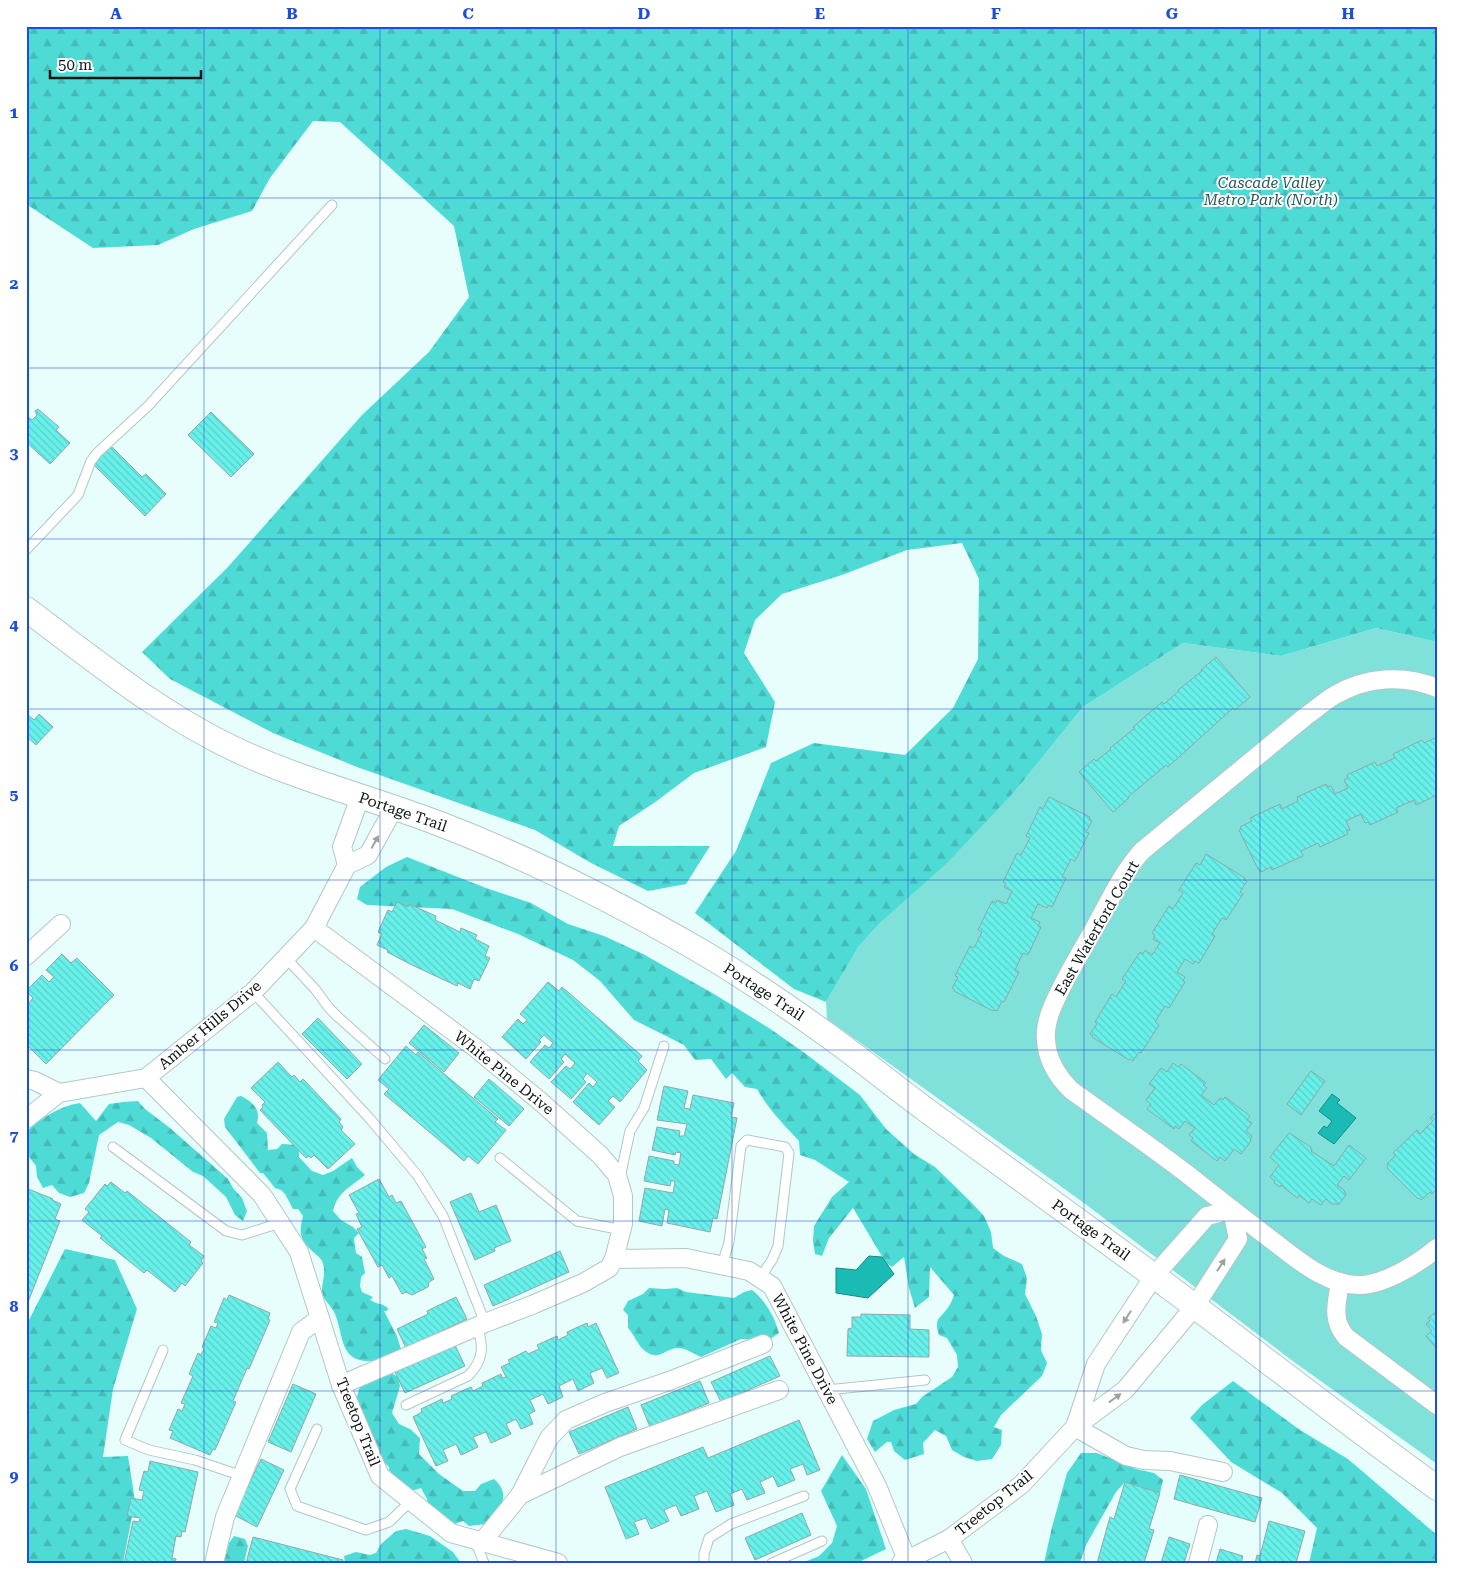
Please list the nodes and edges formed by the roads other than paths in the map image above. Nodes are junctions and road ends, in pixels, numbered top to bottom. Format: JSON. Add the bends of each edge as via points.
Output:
{"nodes":[{"id":1,"x":332,"y":204,"type":"dead end"},
{"id":2,"x":26,"y":550,"type":"edge"},
{"id":3,"x":26,"y":609,"type":"edge"},
{"id":4,"x":1437,"y":688,"type":"edge"},
{"id":5,"x":360,"y":796,"type":"junction"},
{"id":6,"x":394,"y":808,"type":"junction"},
{"id":7,"x":347,"y":865,"type":"junction"},
{"id":8,"x":61,"y":924,"type":"dead end"},
{"id":9,"x":314,"y":928,"type":"junction"},
{"id":10,"x":26,"y":956,"type":"edge"},
{"id":11,"x":286,"y":958,"type":"junction"},
{"id":12,"x":253,"y":992,"type":"junction"},
{"id":13,"x":664,"y":1046,"type":"dead end"},
{"id":14,"x":385,"y":1059,"type":"dead end"},
{"id":15,"x":146,"y":1078,"type":"junction"},
{"id":16,"x":26,"y":1079,"type":"edge"},
{"id":17,"x":59,"y":1093,"type":"junction"},
{"id":18,"x":26,"y":1119,"type":"edge"},
{"id":19,"x":113,"y":1147,"type":"dead end"},
{"id":20,"x":500,"y":1158,"type":"dead end"},
{"id":21,"x":619,"y":1181,"type":"junction"},
{"id":22,"x":1232,"y":1210,"type":"junction"},
{"id":23,"x":280,"y":1223,"type":"junction"},
{"id":24,"x":622,"y":1230,"type":"junction"},
{"id":25,"x":1437,"y":1248,"type":"edge"},
{"id":26,"x":614,"y":1259,"type":"junction"},
{"id":27,"x":722,"y":1265,"type":"junction"},
{"id":28,"x":1154,"y":1276,"type":"junction"},
{"id":29,"x":760,"y":1278,"type":"junction"},
{"id":30,"x":1340,"y":1282,"type":"junction"},
{"id":31,"x":1195,"y":1306,"type":"junction"},
{"id":32,"x":320,"y":1318,"type":"junction"},
{"id":33,"x":481,"y":1324,"type":"junction"},
{"id":34,"x":763,"y":1344,"type":"dead end"},
{"id":35,"x":164,"y":1350,"type":"dead end"},
{"id":36,"x":925,"y":1380,"type":"dead end"},
{"id":37,"x":341,"y":1385,"type":"junction"},
{"id":38,"x":779,"y":1390,"type":"dead end"},
{"id":39,"x":826,"y":1390,"type":"junction"},
{"id":40,"x":406,"y":1405,"type":"dead end"},
{"id":41,"x":1437,"y":1405,"type":"edge"},
{"id":42,"x":1075,"y":1426,"type":"junction"},
{"id":43,"x":317,"y":1429,"type":"dead end"},
{"id":44,"x":1223,"y":1472,"type":"dead end"},
{"id":45,"x":242,"y":1476,"type":"junction"},
{"id":46,"x":1437,"y":1488,"type":"edge"},
{"id":47,"x":520,"y":1494,"type":"junction"},
{"id":48,"x":804,"y":1496,"type":"dead end"},
{"id":49,"x":411,"y":1501,"type":"junction"},
{"id":50,"x":1208,"y":1525,"type":"dead end"},
{"id":51,"x":948,"y":1539,"type":"junction"},
{"id":52,"x":479,"y":1541,"type":"junction"},
{"id":53,"x":822,"y":1541,"type":"dead end"},
{"id":54,"x":904,"y":1562,"type":"edge"},
{"id":55,"x":214,"y":1563,"type":"edge"},
{"id":56,"x":484,"y":1563,"type":"edge"},
{"id":57,"x":558,"y":1563,"type":"edge"},
{"id":58,"x":704,"y":1563,"type":"edge"},
{"id":59,"x":772,"y":1563,"type":"edge"},
{"id":60,"x":963,"y":1563,"type":"edge"},
{"id":61,"x":1198,"y":1563,"type":"edge"}],
"edges":[{"from":1,"to":2,"type":"lane","via":[[148,406],[97,453],[78,495]]},
{"from":3,"to":5,"type":"main road","name":"Portage Trail","via":[[186,725],[294,775]]},
{"from":4,"to":22,"type":"street","name":"East Waterford Court","via":[[1420,682],[1390,679],[1361,683],[1334,696],[1142,851],[1124,874],[1049,1015],[1047,1046],[1061,1080]]},
{"from":5,"to":6,"type":"main road","name":"Portage Trail"},
{"from":5,"to":7,"type":"street","via":[[342,847]]},
{"from":7,"to":6,"type":"street","one_way":true,"via":[[368,854]]},
{"from":6,"to":28,"type":"main road","name":"Portage Trail","via":[[478,839],[578,884],[699,950],[827,1035]]},
{"from":7,"to":9,"type":"street","name":"Amber Hills Drive"},
{"from":8,"to":10,"type":"street"},
{"from":9,"to":11,"type":"street","name":"Amber Hills Drive"},
{"from":9,"to":21,"type":"street","name":"White Pine Drive","via":[[520,1084],[600,1155]]},
{"from":11,"to":12,"type":"street","name":"Amber Hills Drive"},
{"from":11,"to":14,"type":"lane","via":[[329,1008]]},
{"from":12,"to":15,"type":"street","name":"Amber Hills Drive"},
{"from":12,"to":33,"type":"lane","via":[[418,1176],[442,1216]]},
{"from":13,"to":21,"type":"lane","via":[[644,1108],[630,1131]]},
{"from":15,"to":17,"type":"street","name":"Amber Hills Drive"},
{"from":15,"to":23,"type":"street","name":"Treetop Trail","via":[[262,1195]]},
{"from":16,"to":17,"type":"street"},
{"from":17,"to":18,"type":"street","name":"Amber Hills Drive"},
{"from":19,"to":23,"type":"lane","via":[[226,1231],[242,1235]]},
{"from":20,"to":24,"type":"lane","via":[[577,1222]]},
{"from":21,"to":24,"type":"street","name":"White Pine Drive","via":[[623,1196]]},
{"from":22,"to":28,"type":"street","via":[[1207,1216]]},
{"from":22,"to":30,"type":"street","name":"East Waterford Court","via":[[1306,1265]]},
{"from":31,"to":22,"type":"street","one_way":true,"via":[[1238,1238]]},
{"from":23,"to":32,"type":"street","name":"Treetop Trail","via":[[299,1252]]},
{"from":24,"to":26,"type":"street","name":"White Pine Drive"},
{"from":25,"to":30,"type":"street","name":"East Waterford Court","via":[[1407,1268],[1374,1283]]},
{"from":26,"to":27,"type":"street","name":"White Pine Drive","via":[[686,1258]]},
{"from":26,"to":33,"type":"street","via":[[609,1268],[583,1283]]},
{"from":27,"to":29,"type":"street","name":"White Pine Drive","via":[[748,1271]]},
{"from":27,"to":29,"type":"lane","via":[[729,1242],[741,1146],[747,1140],[785,1147],[789,1153],[778,1246]]},
{"from":28,"to":31,"type":"main road","name":"Portage Trail"},
{"from":28,"to":42,"type":"street","name":"Treetop Trail","one_way":true,"via":[[1096,1364]]},
{"from":29,"to":39,"type":"street","name":"White Pine Drive","via":[[772,1286]]},
{"from":30,"to":41,"type":"street","via":[[1336,1308],[1339,1329]]},
{"from":42,"to":31,"type":"street","name":"Treetop Trail","one_way":true,"via":[[1125,1390]]},
{"from":31,"to":46,"type":"main road","name":"Portage Trail"},
{"from":32,"to":37,"type":"street","name":"Treetop Trail"},
{"from":32,"to":45,"type":"street","via":[[301,1332]]},
{"from":33,"to":37,"type":"street"},
{"from":33,"to":40,"type":"lane","via":[[481,1357],[476,1369],[468,1376]]},
{"from":34,"to":47,"type":"street","via":[[566,1420],[549,1438]]},
{"from":35,"to":45,"type":"lane","via":[[125,1440]]},
{"from":36,"to":39,"type":"lane"},
{"from":37,"to":49,"type":"street","name":"Treetop Trail","via":[[380,1476]]},
{"from":38,"to":47,"type":"street","via":[[620,1447]]},
{"from":39,"to":54,"type":"street","name":"White Pine Drive","via":[[877,1486]]},
{"from":42,"to":44,"type":"street","via":[[1126,1456]]},
{"from":42,"to":51,"type":"street","name":"Treetop Trail","via":[[1021,1485]]},
{"from":43,"to":49,"type":"lane","via":[[290,1489],[297,1506],[366,1530],[389,1522]]},
{"from":45,"to":55,"type":"street","via":[[225,1517]]},
{"from":47,"to":52,"type":"street"},
{"from":48,"to":58,"type":"lane","via":[[731,1524],[709,1538]]},
{"from":49,"to":52,"type":"street","name":"Treetop Trail","via":[[451,1533]]},
{"from":50,"to":61,"type":"street"},
{"from":51,"to":54,"type":"street","name":"Treetop Trail"},
{"from":51,"to":60,"type":"street"},
{"from":52,"to":56,"type":"lane"},
{"from":52,"to":57,"type":"street","name":"Treetop Trail"},
{"from":53,"to":59,"type":"lane"}]}
